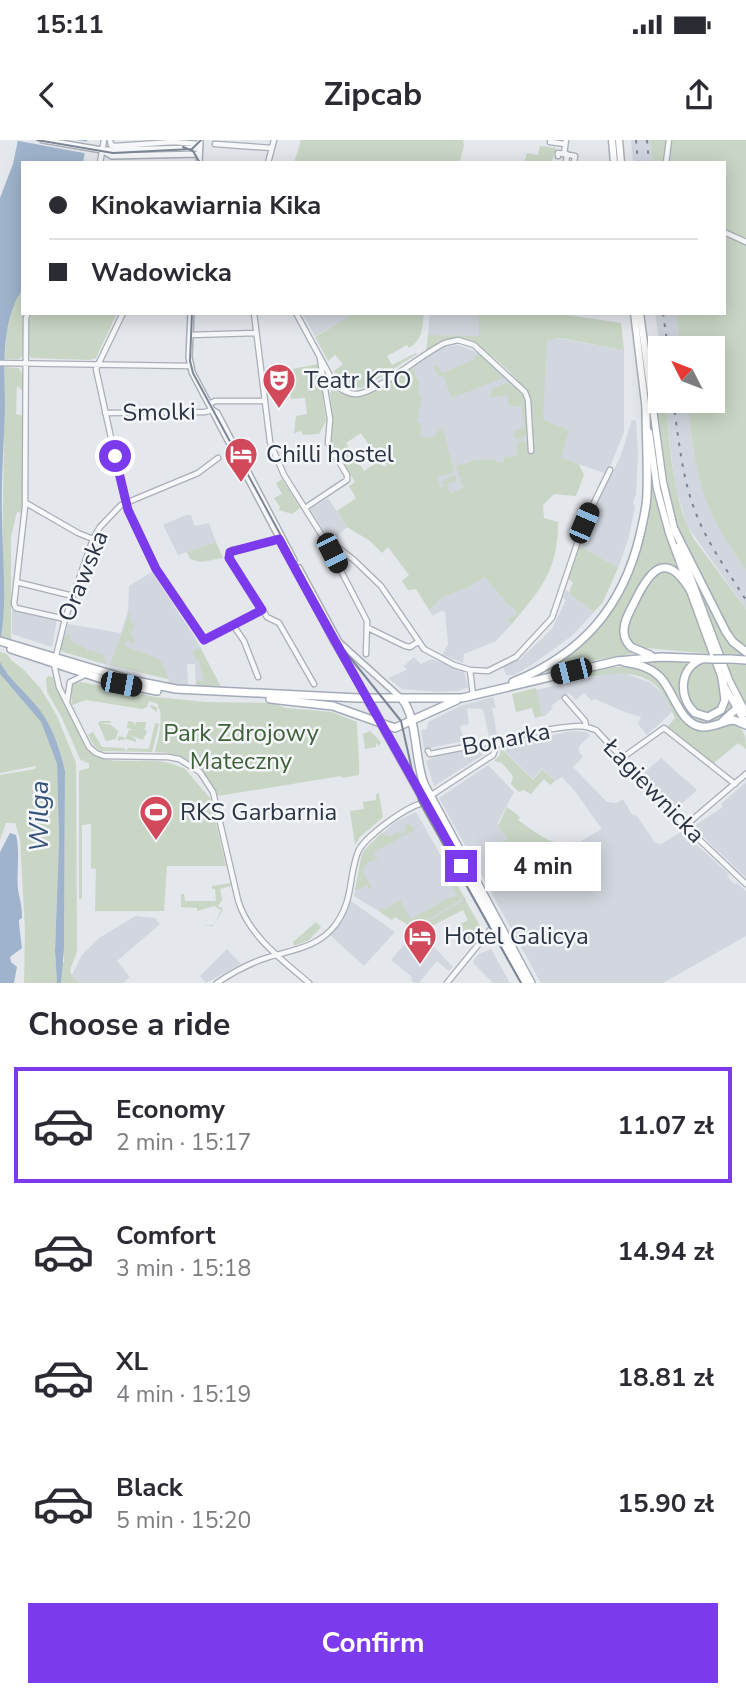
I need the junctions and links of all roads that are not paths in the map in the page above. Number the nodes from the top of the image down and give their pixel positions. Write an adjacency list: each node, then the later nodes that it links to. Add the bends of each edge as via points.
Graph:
1 (43, 140): 13 (street)
2 (104, 140): 13 (street)
3 (274, 140): 12 (street)
4 (612, 140): 22 (main road)
5 (619, 140): 23 (main road)
6 (669, 140): 24 (street)
7 (110, 141): 11 (street, via 115,146 173,142)
8 (550, 142): 9 (street)
9 (566, 142): 14 (street)
10 (215, 144): 12 (street)
11 (200, 146): 13 (street); 15 (street)
12 (272, 148): 19 (street)
13 (99, 150): 15 (street, via 112,156); 17 (street)
14 (566, 154): 16 (street); 20 (street); 21 (street, via 575,156)
15 (159, 155): 18 (street)
16 (558, 156)
17 (100, 161)
18 (159, 161)
19 (269, 161)
20 (566, 161)
21 (574, 161)
22 (614, 161)
23 (621, 161)
24 (666, 161)
25 (726, 233): 26 (street)
26 (746, 242)
27 (27, 315): 38 (street)
28 (122, 315): 39 (street)
29 (191, 315): 35 (street)
30 (254, 315): 34 (street)
31 (297, 315): 36 (street)
32 (634, 315): 45 (main road)
33 (640, 315): 53 (main road, via 663,482)
34 (256, 333): 35 (street); 43 (street)
35 (190, 335): 40 (street)
36 (320, 356): 41 (street); 42 (street)
37 (0, 363): 38 (street)
38 (26, 363): 39 (street); 50 (street)
39 (97, 364): 40 (street); 46 (street)
40 (190, 366): 44 (street)
41 (335, 385): 42 (street); 47 (street, via 345,392 363,394 438,346 463,341 474,345 525,393)
42 (326, 391): 52 (street, via 328,443 347,480)
43 (265, 401): 44 (street, Smolki, via 215,401); 52 (street, via 274,454)
44 (210, 407): 46 (street, Smolki, via 205,412); 54 (street)
45 (646, 407): 58 (main road, via 662,508); 78 (main road, via 648,494 622,588 600,621 575,646 523,678)
46 (105, 413): 51 (street)
47 (531, 451)
48 (218, 458): 51 (street, via 198,473)
49 (610, 470): 73 (street, via 584,523 547,624 508,662 488,671)
50 (25, 502): 55 (street); 57 (street)
51 (125, 502): 55 (street, Orawska); 62 (street, via 156,569 204,640)
52 (305, 508): 56 (street)
53 (674, 529): 66 (main road, via 726,632); 69 (main road)
54 (281, 538): 60 (street, via 230,552 229,558); 81 (street, via 332,640); 85 (street, via 339,642)
55 (93, 539): 59 (street, Orawska)
56 (326, 542): 63 (street); 64 (street, via 381,586)
57 (16, 582): 59 (street); 61 (street, via 16,608)
58 (690, 590): 68 (main road, via 673,570 654,570 626,620 627,643); 69 (main road)
59 (73, 596): 61 (street, Orawska)
60 (262, 610): 62 (street); 77 (street, via 279,623)
61 (65, 619): 71 (street, Orawska)
62 (233, 625): 75 (street)
63 (368, 628): 64 (street, via 405,646); 67 (street)
64 (418, 642): 73 (street, via 441,659)
65 (4, 645): 71 (main road)
66 (746, 652)
67 (366, 654)
68 (661, 657): 69 (main road); 72 (main road)
69 (714, 658): 70 (main road, bridge); 76 (main road); 76 (main road, via 692,664 684,675 686,699 695,713 708,717 721,710 725,700); 80 (main road)
70 (746, 660)
71 (54, 661): 74 (main road); 81 (main road, via 176,689); 86 (street)
72 (617, 661): 78 (main road); 91 (main road, via 658,675 691,723 705,727)
73 (470, 670): 79 (street)
74 (88, 675): 86 (street, via 70,682); 92 (main road, via 191,696 326,704)
75 (258, 677)
76 (722, 678): 87 (main road)
77 (314, 684)
78 (482, 692): 79 (main road)
79 (473, 695): 83 (main road)
80 (737, 697): 87 (main road); 89 (main road)
81 (368, 698): 82 (main road); 88 (main road)
82 (391, 698): 85 (main road); 88 (main road)
83 (462, 698): 85 (main road); 90 (main road)
84 (565, 698): 94 (street, Łagiewnicka)
85 (402, 699): 90 (main road)
86 (67, 703): 104 (street, via 96,753 179,759 200,772 213,792 241,909)
87 (736, 709): 91 (main road); 93 (main road)
88 (377, 713): 92 (main road)
89 (746, 713)
90 (411, 722): 92 (main road, via 395,728); 100 (main road)
91 (722, 722): 93 (main road)
92 (384, 725): 100 (main road)
93 (746, 725)
94 (586, 726): 95 (street, Bonarka, via 509,738); 97 (street, Łagiewnicka, via 596,730)
95 (497, 745): 96 (street, Bonarka); 100 (street, via 493,755)
96 (428, 751)
97 (622, 758): 99 (street, via 664,728); 101 (street, Łagiewnicka)
98 (746, 774): 99 (street)
99 (735, 784): 101 (street)
100 (428, 799): 103 (main road); 103 (main road); 104 (street, via 389,822 361,847 349,897 330,931 310,945)
101 (685, 826): 102 (street, Łagiewnicka)
102 (746, 884)
103 (496, 924): 107 (street); 108 (main road)
104 (278, 955): 105 (street); 106 (street)
105 (217, 983)
106 (309, 983)
107 (447, 983)
108 (529, 983)

